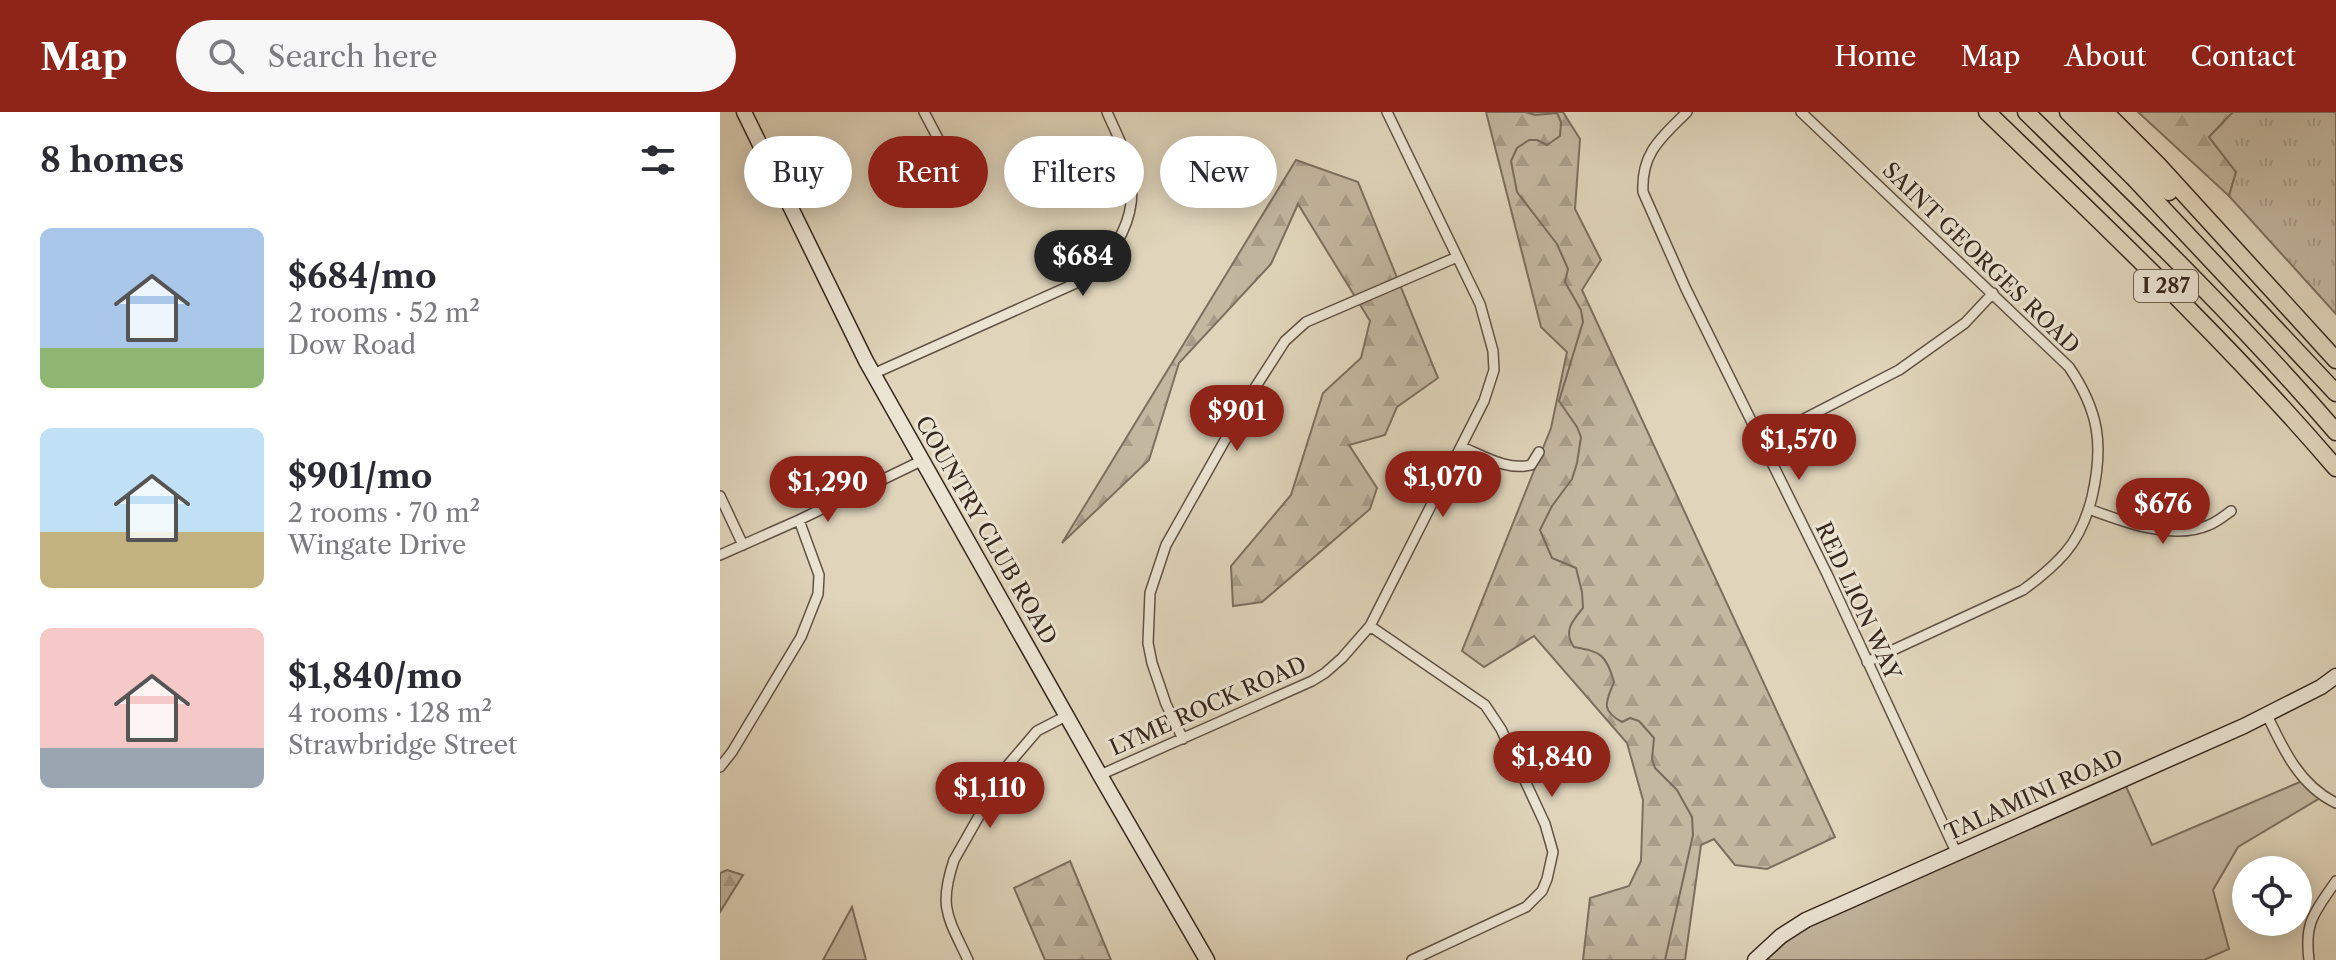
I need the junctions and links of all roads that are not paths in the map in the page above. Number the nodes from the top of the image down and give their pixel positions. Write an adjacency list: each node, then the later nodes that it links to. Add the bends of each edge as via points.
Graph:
1 (744, 112): 17 (street, COUNTRY CLUB ROAD)
2 (924, 112): 12 (street)
3 (1107, 112): 17 (street, via 1129,165 1132,203 1121,238 1093,272)
4 (1387, 112): 14 (street, LYME ROCK ROAD)
5 (1687, 112): 20 (street, RED LION WAY, via 1652,148 1643,192)
6 (1801, 112): 15 (street, SAINT GEORGES ROAD)
7 (1987, 112): 24 (highway, I 287, via 2201,321)
8 (2026, 112): 19 (highway, I 287, via 2181,265)
9 (2068, 112): 18 (highway, I 287)
10 (2086, 112): 13 (highway)
11 (2105, 112): 13 (highway)
12 (937, 136)
13 (2230, 246): 16 (highway)
14 (1457, 257): 21 (street, LYME ROCK ROAD, via 1480,304 1493,351 1491,383); 36 (street, via 1306,322 1285,341 1166,545 1150,593 1148,643 1162,694)
15 (1993, 293): 20 (street, via 1965,323 1899,370); 26 (street, SAINT GEORGES ROAD, via 2069,367 2086,397 2100,452)
16 (2336, 360)
17 (873, 374): 23 (street, COUNTRY CLUB ROAD)
18 (2336, 393)
19 (2336, 432)
20 (1761, 441): 32 (street, RED LION WAY)
21 (1462, 447): 22 (street, via 1519,468 1531,465); 31 (street, LYME ROCK ROAD)
22 (1539, 452)
23 (921, 461): 28 (street); 35 (street, COUNTRY CLUB ROAD)
24 (2336, 468)
25 (720, 496): 29 (street)
26 (2089, 509): 27 (street, via 2136,527 2175,530 2201,528); 32 (street, SAINT GEORGES ROAD, via 2067,551 2023,590)
27 (2231, 511)
28 (799, 520): 29 (street); 37 (street, via 819,575 818,594 801,637)
29 (743, 545): 30 (street)
30 (720, 555)
31 (1370, 626): 36 (street, LYME ROCK ROAD, via 1325,673); 44 (street, via 1485,705 1539,810 1553,852 1542,891 1526,907)
32 (1867, 662): 40 (street, RED LION WAY)
33 (2336, 676): 34 (street, TALAMINI ROAD)
34 (2267, 715): 39 (street, via 2290,762 2321,795); 40 (street, TALAMINI ROAD)
35 (1066, 716): 38 (street, COUNTRY CLUB ROAD); 42 (street, via 1037,731 1008,765 954,860 945,906)
36 (1183, 739): 38 (street, LYME ROCK ROAD)
37 (720, 767)
38 (1100, 775): 43 (street, COUNTRY CLUB ROAD)
39 (2336, 803)
40 (1957, 854): 45 (street, TALAMINI ROAD, via 1806,920)
41 (2336, 881): 46 (street, via 2309,925)
42 (968, 960)
43 (1207, 960)
44 (1412, 960)
45 (1755, 960)
46 (2309, 960)

